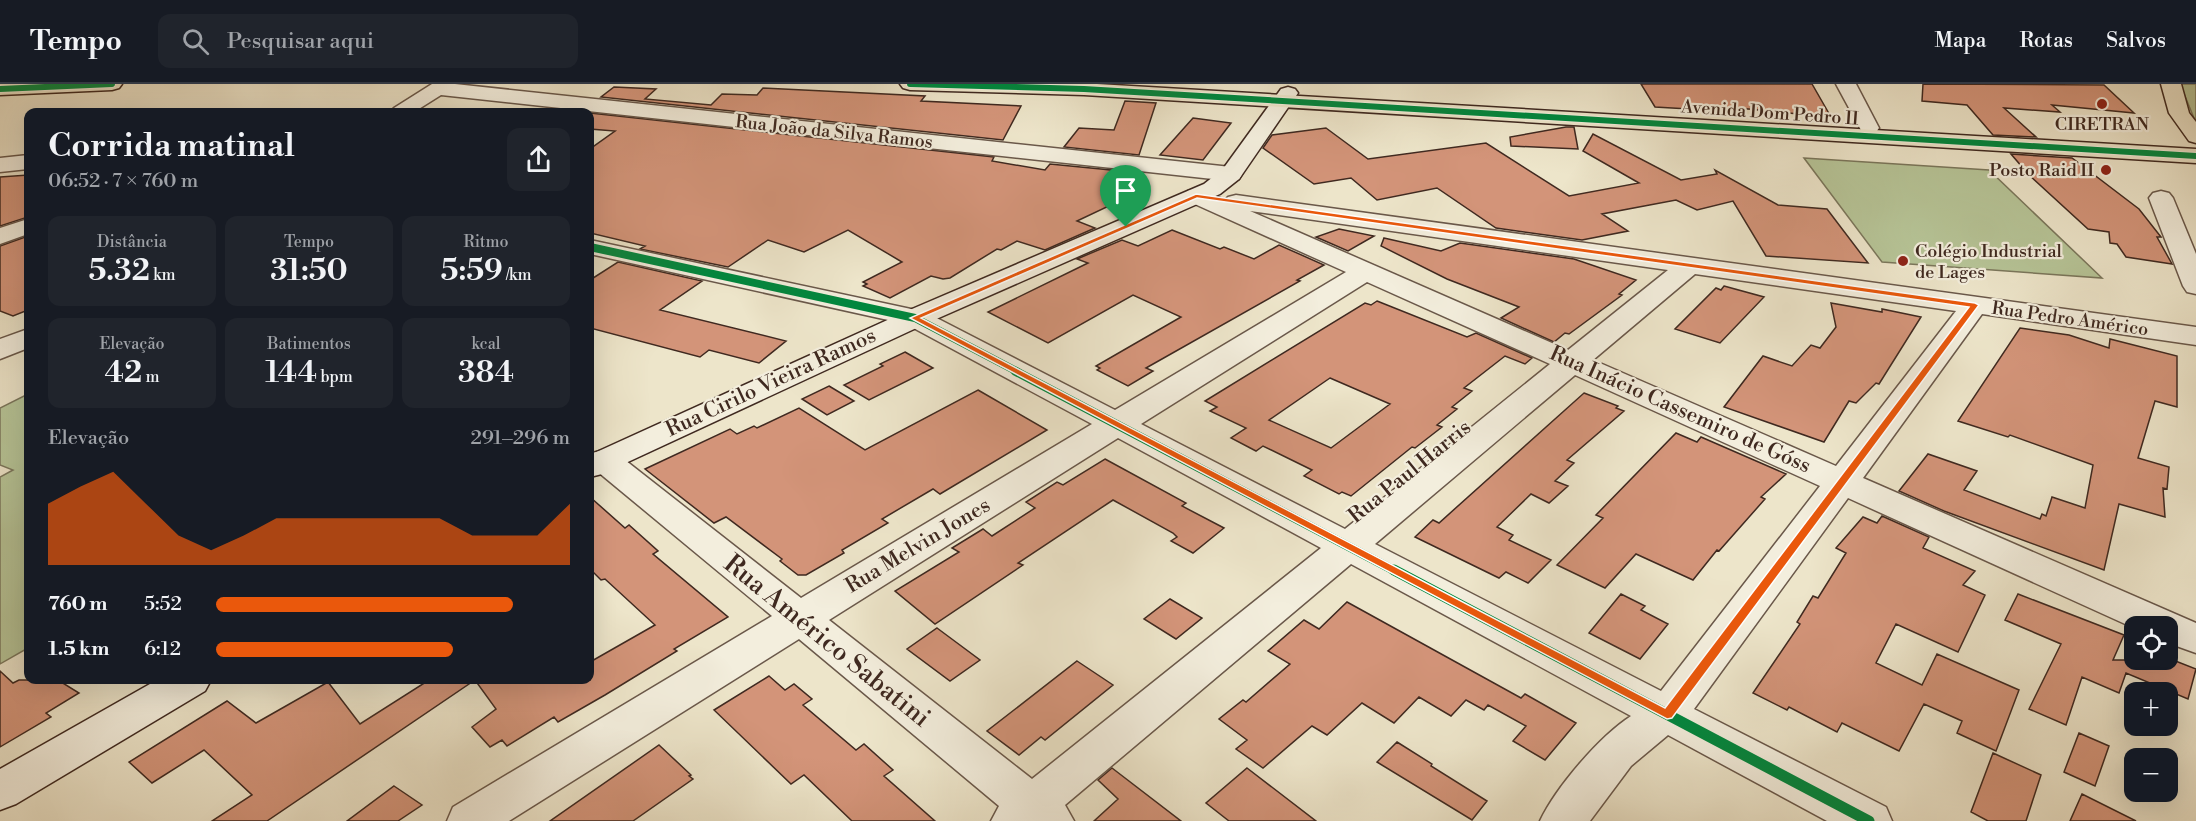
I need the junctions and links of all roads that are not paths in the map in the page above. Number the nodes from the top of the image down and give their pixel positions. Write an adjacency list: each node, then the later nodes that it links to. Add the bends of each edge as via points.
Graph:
1 (112, 84): 7 (main road)
2 (910, 84): 8 (main road, Avenida Dom Pedro II)
3 (1139, 84): 8 (main road, Avenida Dom Pedro II)
4 (1846, 84): 10 (street)
5 (2171, 84): 11 (main road, via 2179,113)
6 (441, 87): 9 (street); 16 (street, Rua João da Silva Ramos)
7 (0, 88)
8 (1288, 92): 10 (main road, Avenida Dom Pedro II); 13 (main road, Avenida Dom Pedro II); 16 (street, Rua Cirilo Vieira Ramos)
9 (407, 108)
10 (1869, 128): 12 (main road, Avenida Dom Pedro II)
11 (2196, 137)
12 (2196, 148)
13 (2196, 156)
14 (24, 162): 15 (street)
15 (0, 165)
16 (1231, 174): 17 (street, Rua Cirilo Vieira Ramos)
17 (1196, 196): 22 (street, Rua Pedro Américo); 23 (street, Rua Inácio Cassemiro de Góss); 26 (street, Rua Cirilo Vieira Ramos)
18 (2161, 198): 24 (street)
19 (24, 228): 20 (street)
20 (0, 237)
21 (594, 248): 26 (street)
22 (1690, 265): 25 (street, Rua Pedro Américo); 28 (street, Rua Paul Harris)
23 (1366, 271): 28 (street, Rua Inácio Cassemiro de Góss); 29 (street, Rua Melvin Jones)
24 (2196, 286)
25 (1975, 305): 27 (street, Rua Pedro Américo); 31 (street)
26 (915, 318): 29 (street); 30 (street, Rua Cirilo Vieira Ramos)
27 (2196, 336)
28 (1572, 362): 31 (street, Rua Inácio Cassemiro de Góss); 32 (street, Rua Paul Harris)
29 (1117, 424): 32 (street); 33 (street, Rua Melvin Jones)
30 (597, 463): 33 (street, Rua Américo Sabatini)
31 (1842, 482): 34 (street, Rua Inácio Cassemiro de Góss); 36 (street)
32 (1348, 546): 36 (street); 38 (street, Rua Paul Harris)
33 (800, 618): 38 (street, Rua Américo Sabatini); 39 (street, Rua Melvin Jones)
34 (2196, 639)
35 (183, 684): 37 (street)
36 (1667, 714): 40 (street, via 1615,754); 41 (street)
37 (0, 791)
38 (1032, 816)
39 (470, 821)
40 (1563, 821)
41 (1869, 821)

